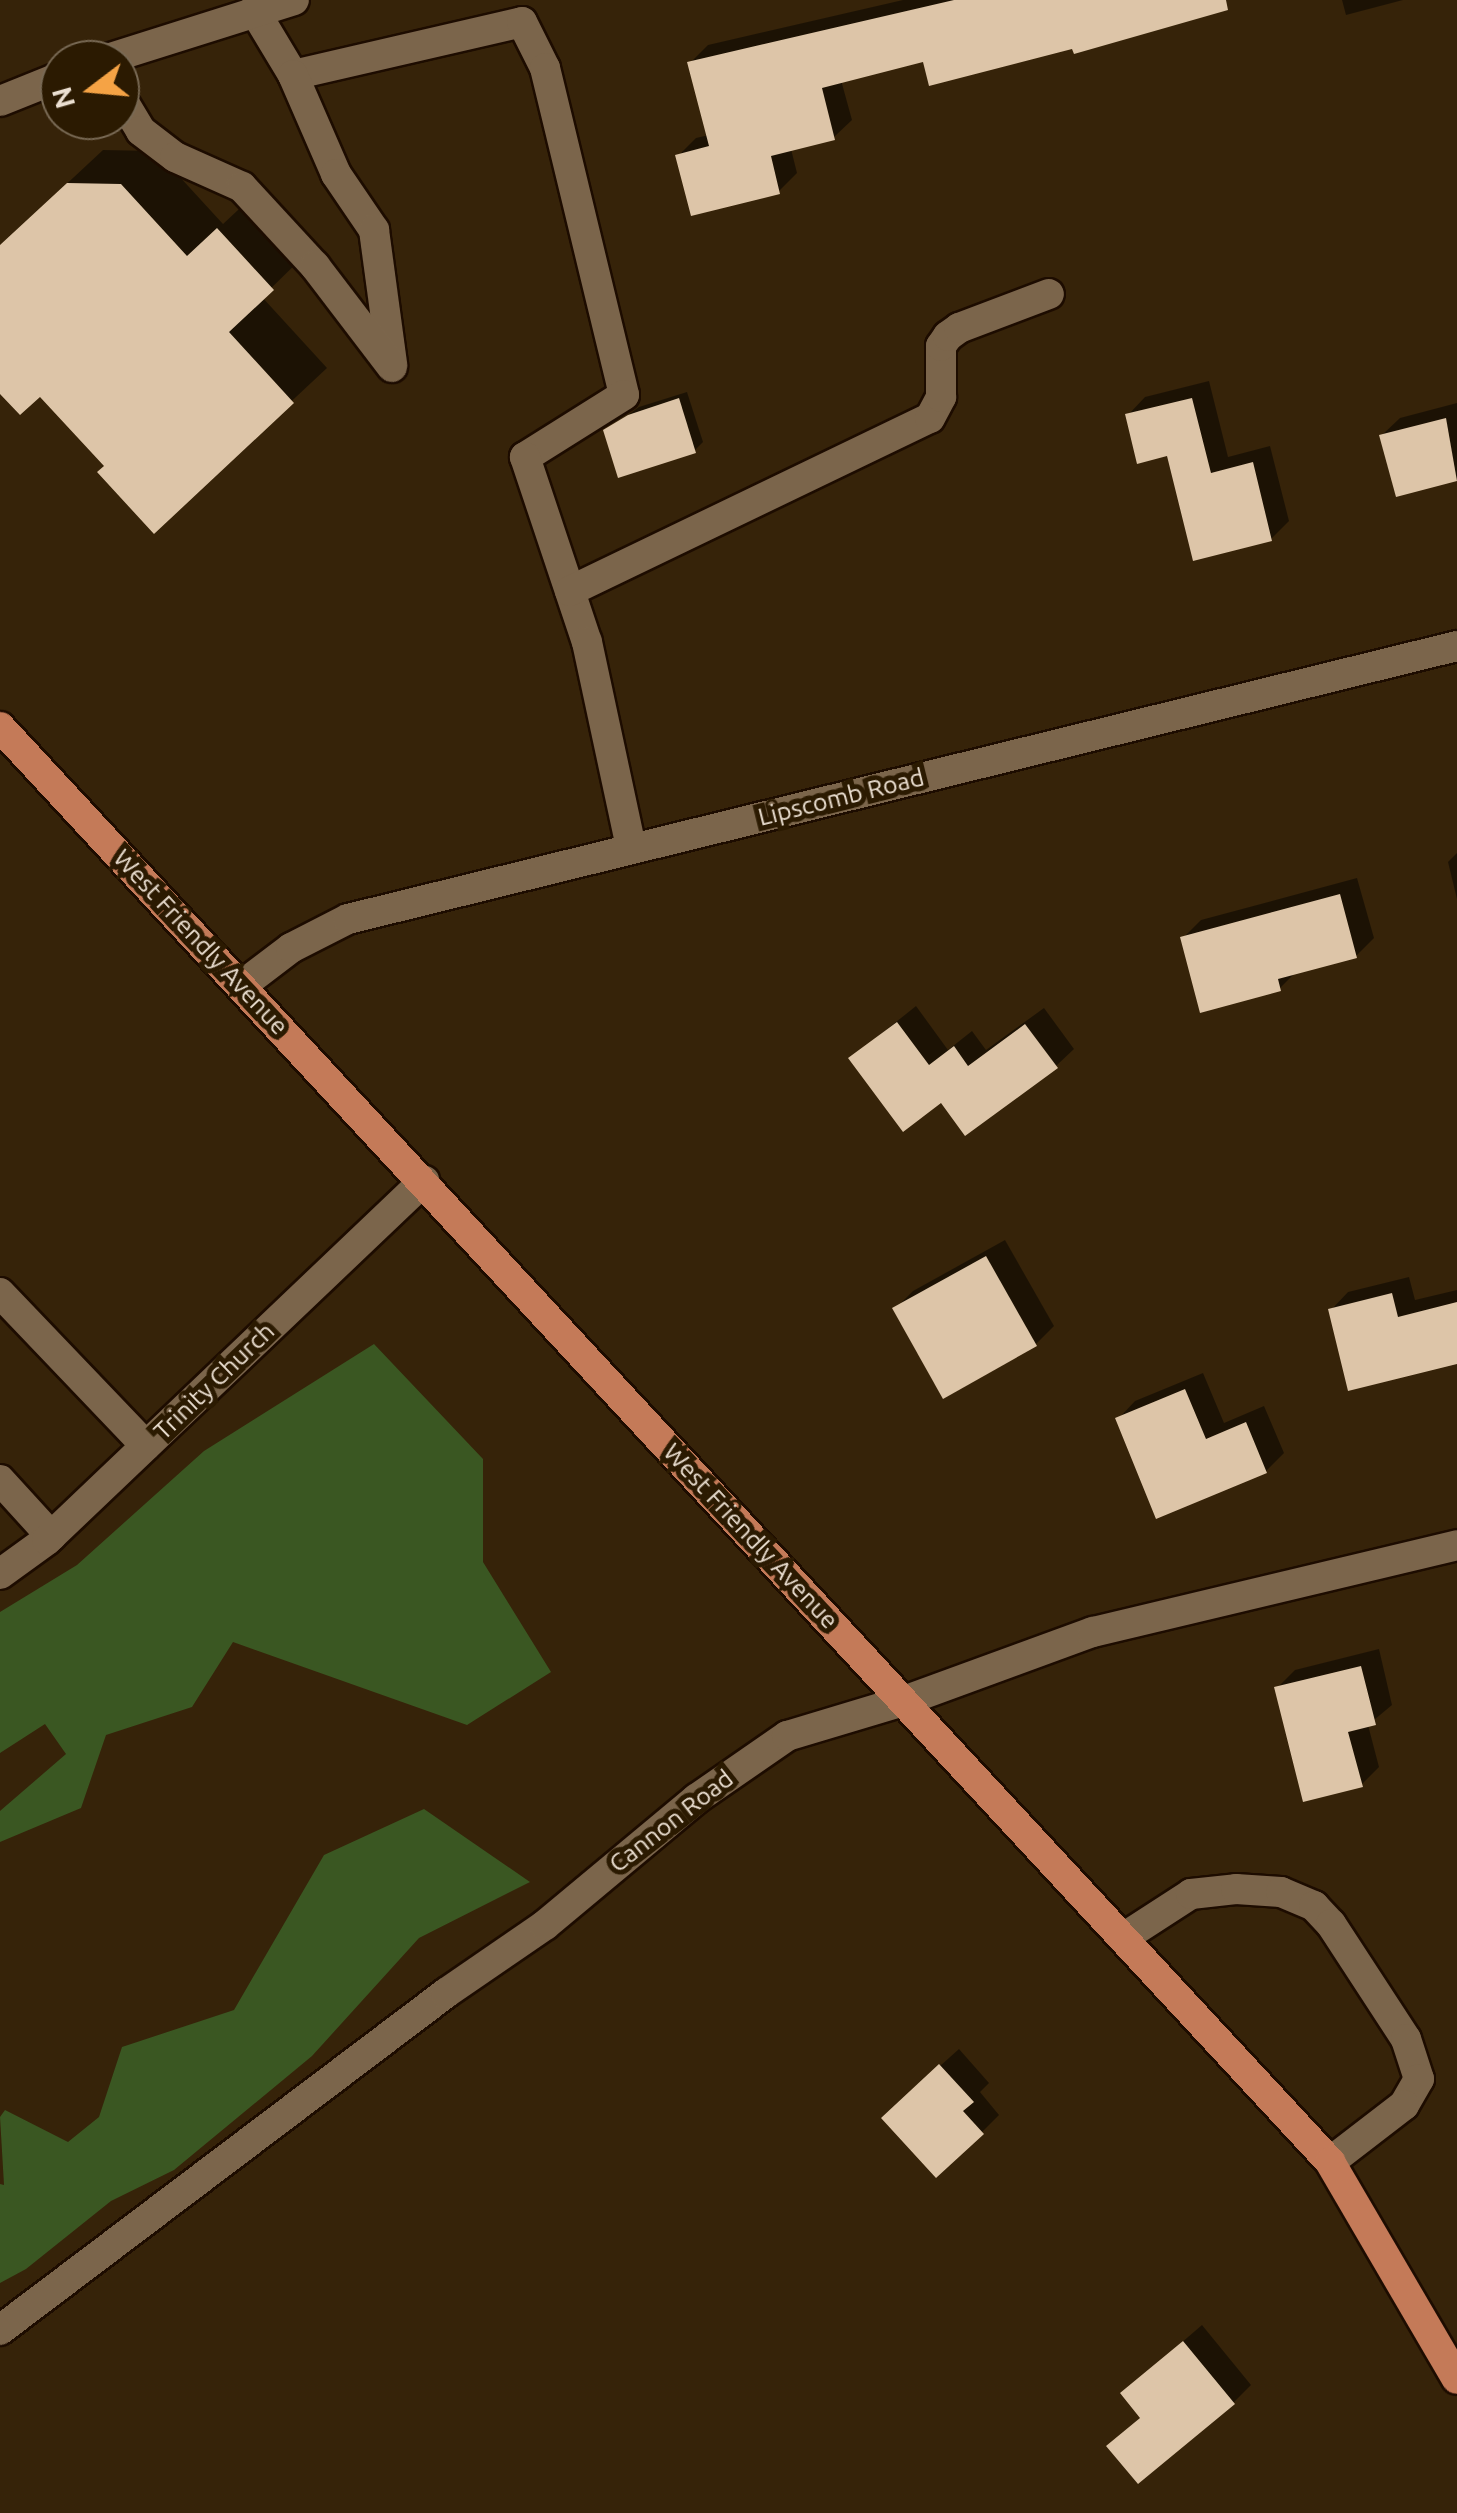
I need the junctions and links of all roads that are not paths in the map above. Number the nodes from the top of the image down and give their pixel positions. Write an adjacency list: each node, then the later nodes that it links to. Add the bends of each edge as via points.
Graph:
1 (294, 0): 2 (street)
2 (254, 10): 3 (street); 4 (street)
3 (140, 48)
4 (292, 75): 7 (street, via 336,174 374,230 392,367 315,266 242,187 174,157); 9 (street, via 522,22 544,68 624,395 526,458)
5 (40, 85): 6 (street)
6 (0, 101)
7 (140, 129)
8 (1049, 294): 9 (street, via 948,336 941,346 942,397 930,418)
9 (570, 591): 12 (street)
10 (1457, 646): 12 (street, Lipscomb Road)
11 (0, 726): 13 (main road, West Friendly Avenue)
12 (632, 848): 13 (street, Lipscomb Road, via 348,919 291,948)
13 (242, 986): 14 (main road, West Friendly Avenue)
14 (424, 1181): 16 (street, Trinity Church); 21 (main road, West Friendly Avenue)
15 (0, 1293): 16 (street)
16 (146, 1446): 18 (street, Trinity Church)
17 (0, 1480): 18 (street)
18 (51, 1536): 20 (street, Trinity Church)
19 (1457, 1545): 21 (street, Cannon Road, via 1093,1632)
20 (0, 1574)
21 (904, 1701): 22 (main road, West Friendly Avenue); 24 (street, Cannon Road, via 787,1736 756,1757 545,1925)
22 (1123, 1938): 23 (main road, West Friendly Avenue); 23 (street, via 1192,1894 1236,1888 1281,1892 1314,1906 1376,1988 1419,2079 1404,2105)
23 (1330, 2162): 25 (main road, West Friendly Avenue)
24 (0, 2330)
25 (1457, 2379)

